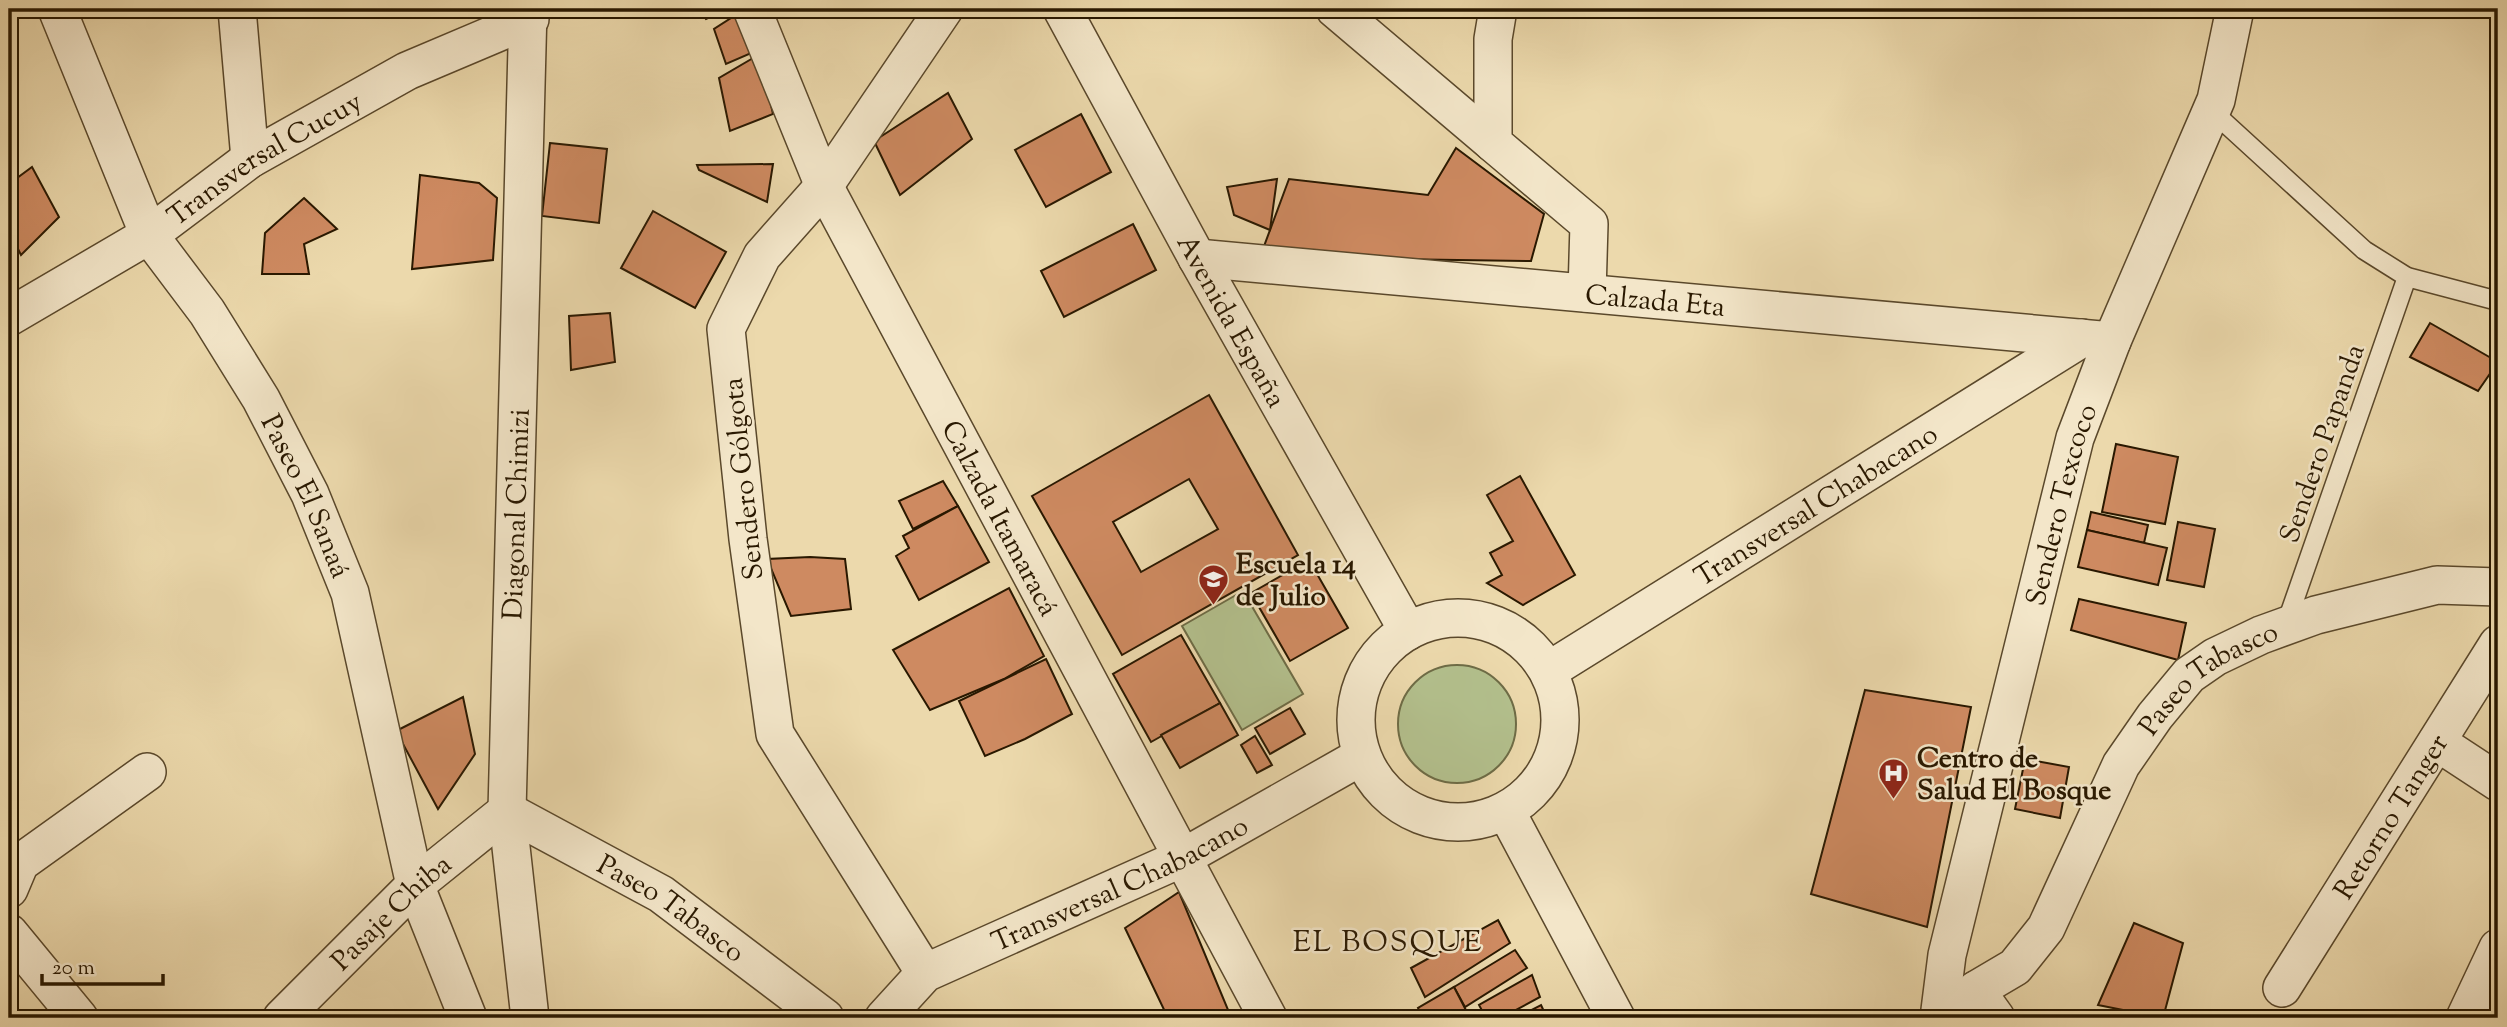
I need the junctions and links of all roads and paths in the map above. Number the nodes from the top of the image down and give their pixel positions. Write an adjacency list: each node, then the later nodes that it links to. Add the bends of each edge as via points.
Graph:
1 (57, 9): 14 (street, Paseo El Sanaá)
2 (237, 9): 12 (street)
3 (751, 9): 13 (street, Calzada Itamaracá)
4 (944, 9): 13 (street, Sendero Gólgota)
5 (1062, 9): 15 (street, Avenida España)
6 (1335, 9): 11 (street)
7 (1498, 9): 11 (street, via 1493,39)
8 (2232, 11): 10 (street, Sendero Texcoco)
9 (529, 14): 12 (street, Transversal Cucuy, via 407,71); 30 (street, Diagonal Chimizi)
10 (2212, 111): 16 (lane, via 2364,250); 20 (street, Sendero Texcoco)
11 (1493, 143): 17 (street, via 1589,225)
12 (250, 159): 14 (street, Transversal Cucuy)
13 (824, 187): 32 (street, Calzada Itamaracá); 37 (street, Sendero Gólgota, via 762,256 726,329 748,539 775,734)
14 (149, 234): 19 (street, Transversal Cucuy); 33 (street, Paseo El Sanaá, via 207,312 261,399 310,494 350,593)
15 (1197, 258): 17 (street, Calzada Eta); 23 (street, Avenida España)
16 (2407, 277): 18 (lane); 22 (lane, Sendero Papanda)
17 (1587, 293): 20 (street, Calzada Eta)
18 (2498, 301)
19 (9, 317)
20 (2097, 339): 25 (street, Transversal Chabacano); 48 (street, Sendero Texcoco, via 2087,403 2065,475 1947,955)
21 (2498, 587): 22 (street, Paseo Tabasco, via 2437,585 2316,615)
22 (2286, 627): 39 (street, Paseo Tabasco, via 2215,657 2189,675 2155,716 2121,765 2046,928)
23 (1408, 631): 25 (street, via 1438,620 1471,618 1502,627 1528,645); 27 (street, via 1385,649 1368,672 1358,699 1356,728)
24 (2498, 644): 26 (street, Retorno Tanger)
25 (1548, 671): 31 (street, via 1559,702 1560,734 1550,765 1532,792)
26 (2437, 742): 29 (street); 38 (street, Retorno Tanger)
27 (1362, 756): 31 (street, via 1390,797 1433,820 1458,823); 32 (street, Transversal Chabacano)
28 (147, 772): 34 (street, via 20,863)
29 (2498, 782)
30 (507, 811): 33 (street, Pasaje Chiba); 43 (street, Diagonal Chimizi); 44 (street, Paseo Tabasco, via 660,894)
31 (1506, 811): 47 (street)
32 (1182, 858): 37 (street, Transversal Chabacano); 46 (street, Calzada Itamaracá)
33 (415, 885): 41 (street, Pasaje Chiba); 42 (street, Paseo El Sanaá)
34 (9, 889)
35 (9, 933): 40 (street)
36 (2498, 948): 50 (street)
37 (925, 974): 45 (street, Transversal Chabacano)
38 (2282, 988)
39 (1986, 1004): 49 (street, Paseo Tabasco)
40 (79, 1018)
41 (282, 1018)
42 (468, 1018)
43 (530, 1018)
44 (825, 1018)
45 (884, 1018)
46 (1268, 1018)
47 (1616, 1018)
48 (1939, 1018)
49 (1950, 1018)
50 (2465, 1018)

